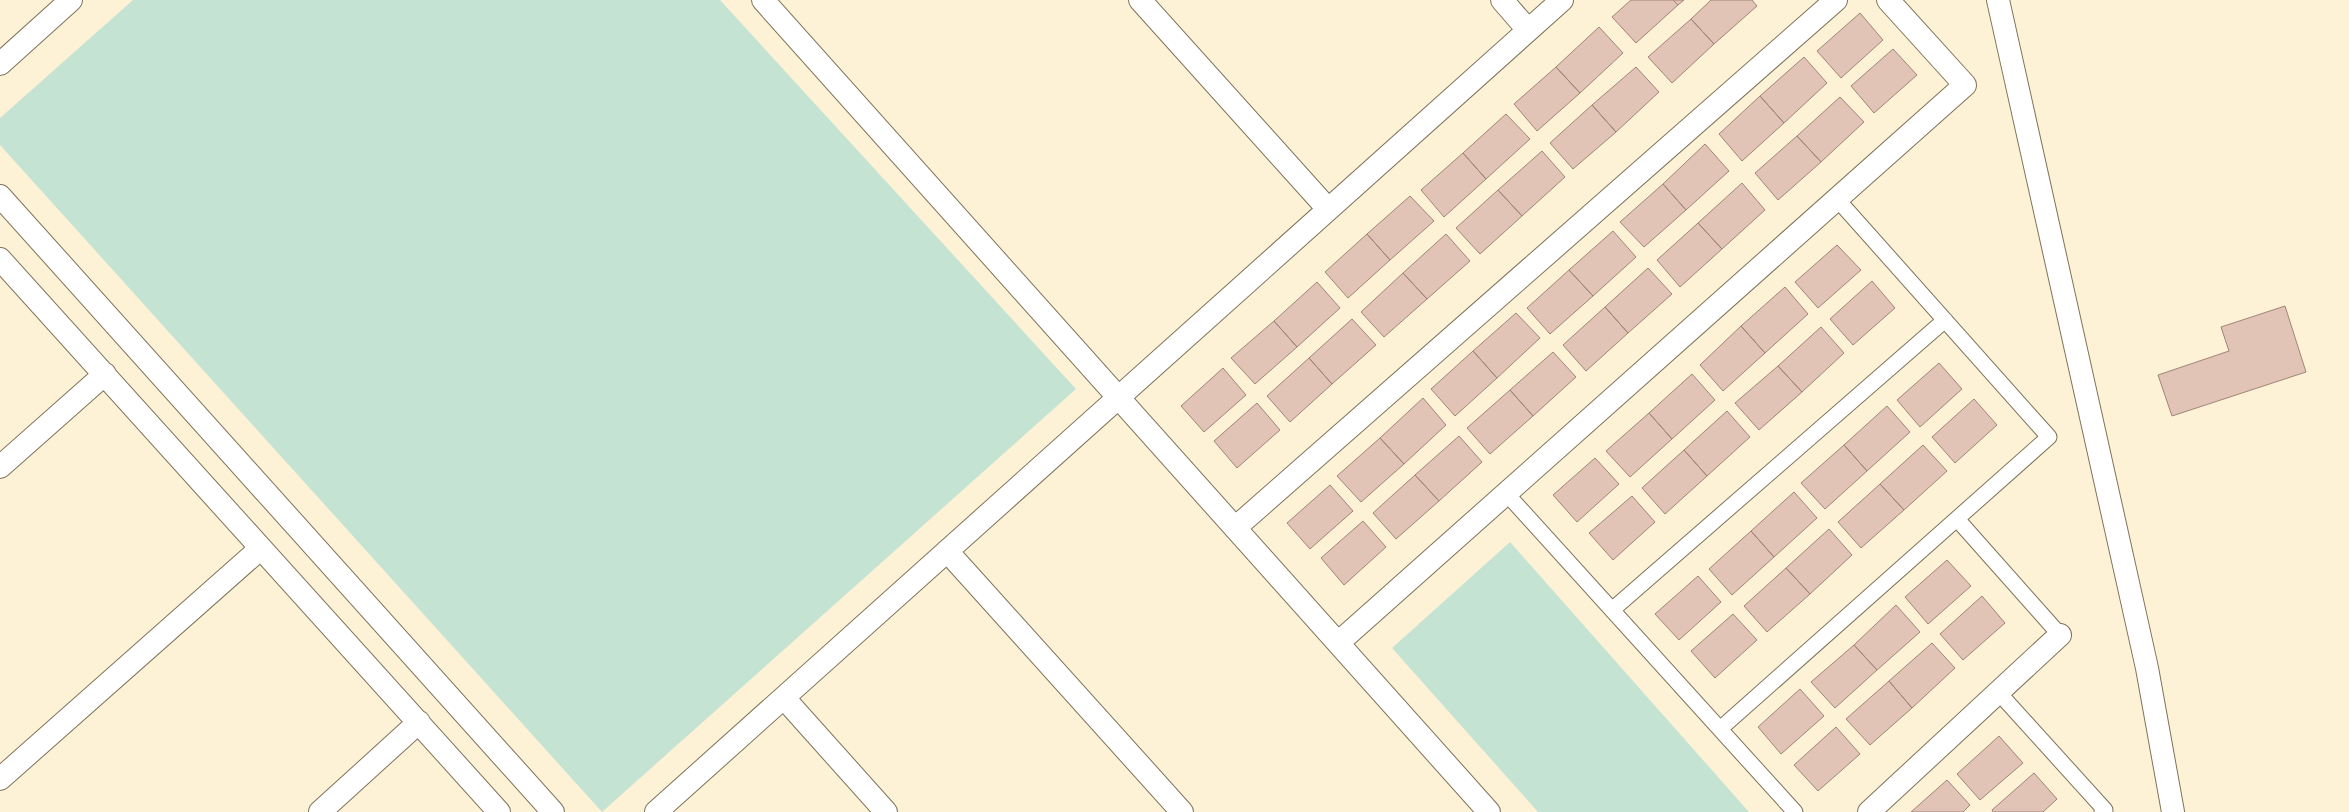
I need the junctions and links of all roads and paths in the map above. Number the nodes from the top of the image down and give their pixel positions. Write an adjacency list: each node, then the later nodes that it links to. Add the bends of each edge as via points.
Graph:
1 (72, 0): 10 (street)
2 (763, 0): 17 (street)
3 (1140, 0): 13 (street)
4 (1502, 0): 9 (street)
5 (1562, 0): 9 (street)
6 (1836, 0): 21 (street)
7 (1888, 0): 12 (street, via 1964,85)
8 (1998, 0): 42 (street, via 2147,668)
9 (1528, 30): 13 (street)
10 (0, 64)
11 (0, 196): 34 (street)
12 (1838, 199): 15 (lane); 19 (street)
13 (1328, 209): 17 (street)
14 (0, 259): 16 (street)
15 (1945, 320): 20 (lane, via 2049,437); 24 (lane)
16 (105, 374): 18 (street); 22 (street)
17 (1118, 398): 21 (street); 23 (street)
18 (0, 467)
19 (1506, 493): 24 (lane); 26 (street)
20 (1957, 518): 25 (lane); 30 (lane)
21 (1235, 528): 26 (street)
22 (261, 548): 29 (street); 31 (street)
23 (947, 551): 28 (street); 37 (street)
24 (1612, 610): 30 (lane)
25 (2060, 636): 27 (street)
26 (1338, 643): 38 (street)
27 (1999, 693): 40 (street); 41 (lane, via 2105,810)
28 (784, 698): 35 (street); 36 (street)
29 (419, 722): 32 (street); 33 (street)
30 (1720, 729): 39 (lane)
31 (0, 779)
32 (320, 812)
33 (499, 812)
34 (553, 812)
35 (656, 812)
36 (886, 812)
37 (1182, 812)
38 (1489, 812)
39 (1795, 812)
40 (1870, 812)
41 (2102, 812)
42 (2173, 812)

